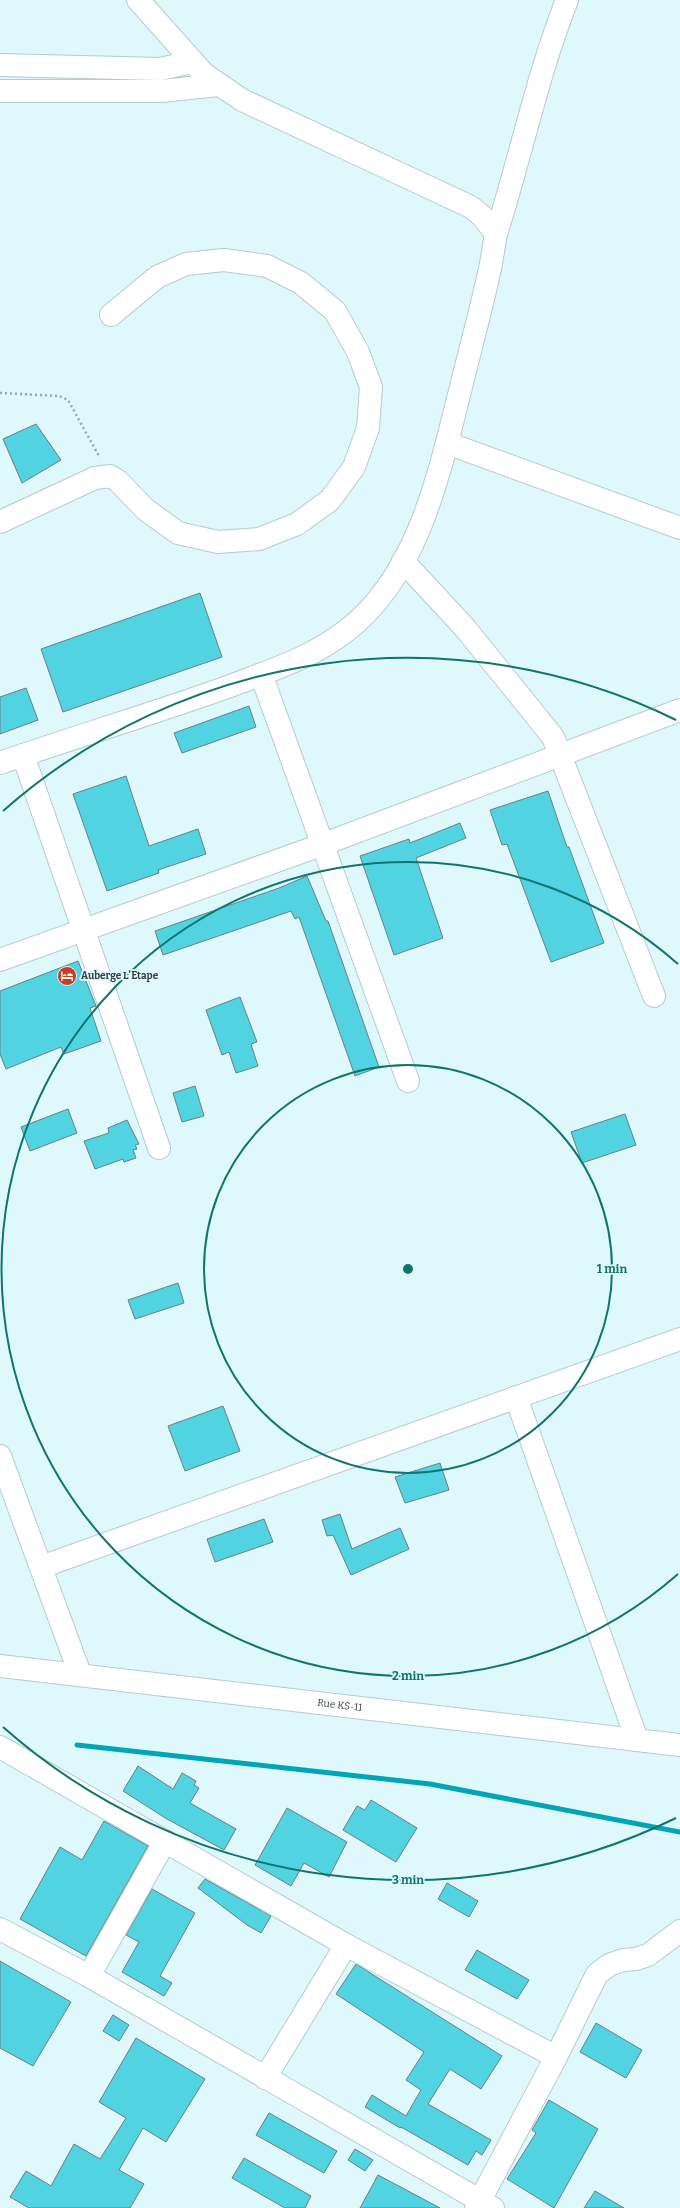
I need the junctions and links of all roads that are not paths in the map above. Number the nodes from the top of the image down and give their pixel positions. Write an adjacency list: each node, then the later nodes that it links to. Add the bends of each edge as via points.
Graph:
1 (138, 0): 3 (street)
2 (567, 0): 7 (street, via 533,97 510,190)
3 (192, 62): 4 (street, via 160,69); 5 (street)
4 (0, 65)
5 (218, 85): 6 (street, via 162,91); 7 (street, via 242,100 459,200 482,216)
6 (0, 91)
7 (496, 234): 9 (street, via 489,275)
8 (111, 315): 10 (street, via 157,277 186,264 224,260 267,266 301,283 335,311 358,352 371,387 368,428 354,467 330,500 297,524 259,539 218,542 178,533 145,509 110,476 95,478)
9 (447, 443): 11 (street); 12 (street, via 417,534)
10 (0, 522)
11 (680, 528)
12 (403, 561): 13 (street, via 370,609 345,632 300,659); 15 (street, via 465,628 543,723)
13 (261, 674): 16 (street, via 199,698); 18 (street)
14 (680, 710): 15 (street)
15 (560, 753): 18 (street); 21 (street)
16 (24, 755): 17 (street); 19 (street)
17 (0, 763)
18 (324, 844): 19 (street); 22 (street)
19 (85, 930): 20 (street); 23 (street)
20 (0, 960)
21 (654, 996)
22 (408, 1081)
23 (159, 1148)
24 (680, 1339): 25 (street)
25 (516, 1397): 27 (street); 30 (street)
26 (0, 1456): 27 (street)
27 (41, 1567): 29 (street)
28 (0, 1666): 29 (street, Rue KS-11)
29 (80, 1674): 30 (street, Rue KS-11)
30 (637, 1740): 31 (street, Rue KS-11)
31 (680, 1746)
32 (0, 1747): 33 (street)
33 (165, 1841): 36 (street); 37 (street)
34 (0, 1929): 37 (street)
35 (680, 1930): 38 (street, via 648,1955 616,1962 597,1974)
36 (346, 1945): 38 (street); 39 (street)
37 (89, 1976): 39 (street)
38 (556, 2057): 40 (street)
39 (265, 2078): 40 (street)
40 (483, 2206)

